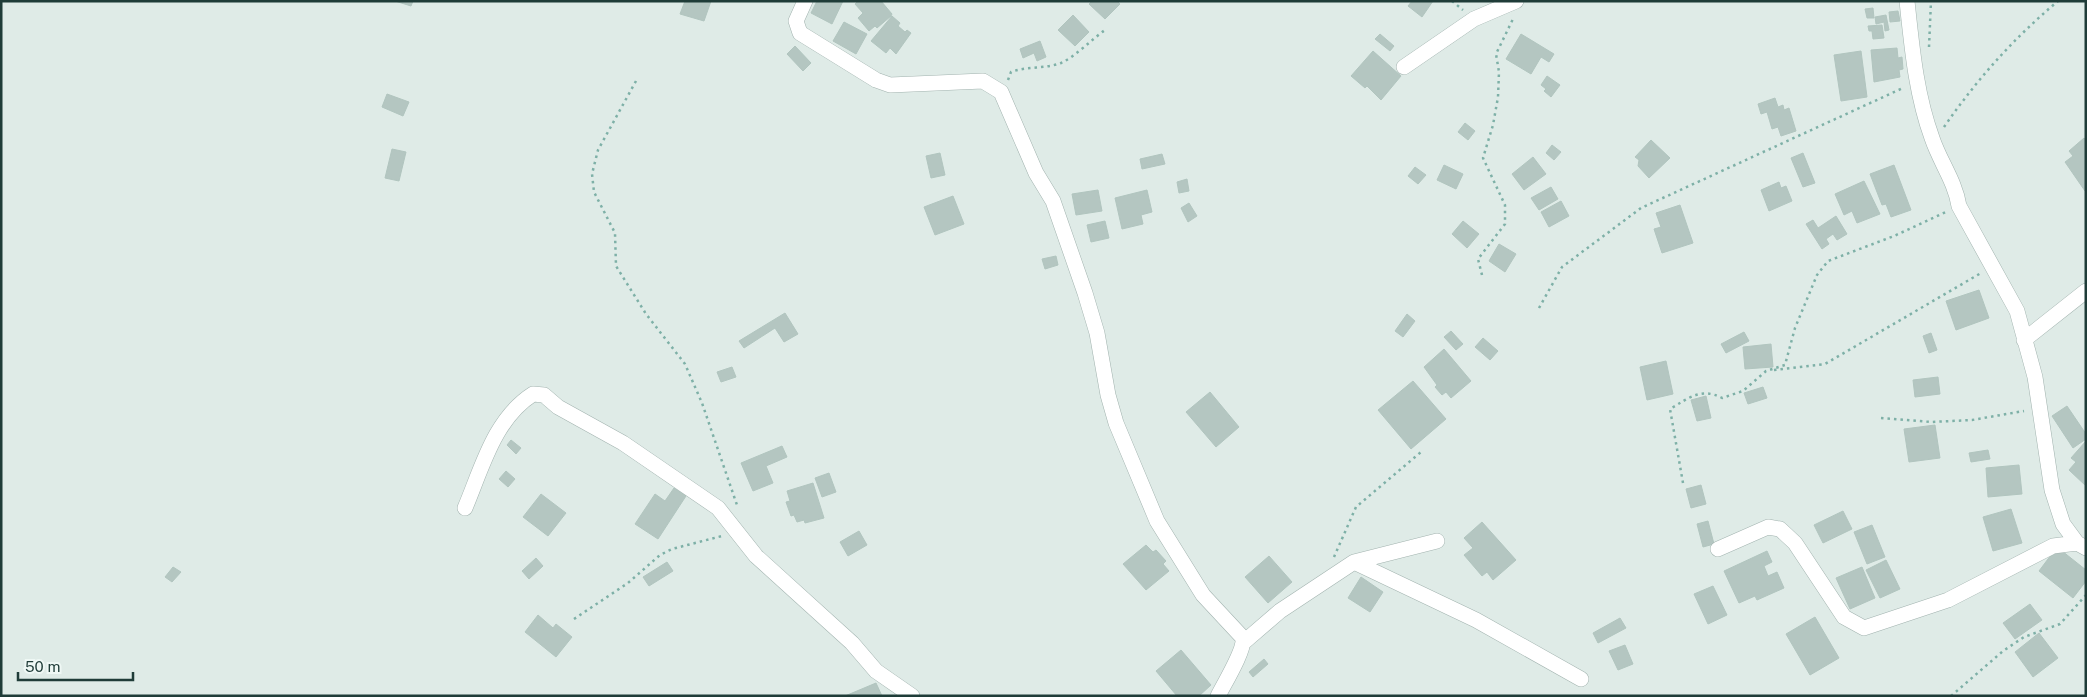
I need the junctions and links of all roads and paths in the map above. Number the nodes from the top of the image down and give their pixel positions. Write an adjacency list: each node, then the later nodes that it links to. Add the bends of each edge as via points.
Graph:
1 (805, 1): 12 (street, via 796,21 800,33 876,80 890,85 983,81)
2 (1516, 1): 9 (street, via 1474,19)
3 (1907, 1): 11 (street)
4 (1931, 1): 8 (path)
5 (2058, 1): 14 (path, via 2003,51)
6 (1514, 17): 18 (path, via 1496,54 1498,97 1482,158 1505,205 1505,224 1478,259)
7 (1105, 30): 12 (path, via 1062,62 1011,72)
8 (1928, 50)
9 (1404, 67)
10 (636, 81): 28 (path, via 598,150 592,174 594,192 615,233 616,266 646,314 685,364)
11 (1916, 82): 16 (street, via 1932,139 1956,190); 20 (path, via 1641,208 1562,267)
12 (1002, 92): 37 (street, via 1061,224 1096,332 1116,423 1157,521 1203,594 1240,633)
13 (1941, 118): 14 (path)
14 (1943, 128): 15 (path)
15 (1946, 134)
16 (1959, 206): 17 (street); 22 (path, via 1828,261 1817,275 1795,328 1785,365)
17 (1993, 266): 21 (street, via 2017,311); 22 (path, via 1824,364)
18 (1482, 275)
19 (2086, 291): 21 (street)
20 (1539, 308)
21 (2024, 340): 23 (street, via 2035,377)
22 (1766, 371): 26 (path, via 1743,391 1722,398 1711,392 1699,394 1670,409)
23 (2038, 409): 24 (path, via 1972,420 1931,422); 31 (street, via 2052,490 2063,524)
24 (1881, 418)
25 (1421, 452): 34 (path, via 1356,507)
26 (1683, 483)
27 (465, 508): 29 (street, via 499,427 519,403 533,394 544,395 718,508)
28 (741, 515)
29 (738, 533): 36 (path, via 672,549 660,555 628,583); 39 (street, via 756,556 852,643 876,671)
30 (1438, 541): 33 (street)
31 (2081, 546): 32 (street, via 2053,546 1948,600 1864,628 1844,617 1795,543 1780,529 1768,527)
32 (1718, 549)
33 (1354, 562): 37 (street, via 1280,611); 38 (street, via 1476,620)
34 (1330, 564)
35 (2086, 595): 41 (path, via 2060,624 2017,642)
36 (574, 619)
37 (1244, 642): 40 (street)
38 (1581, 679)
39 (912, 696)
40 (1218, 696)
41 (1951, 696)

